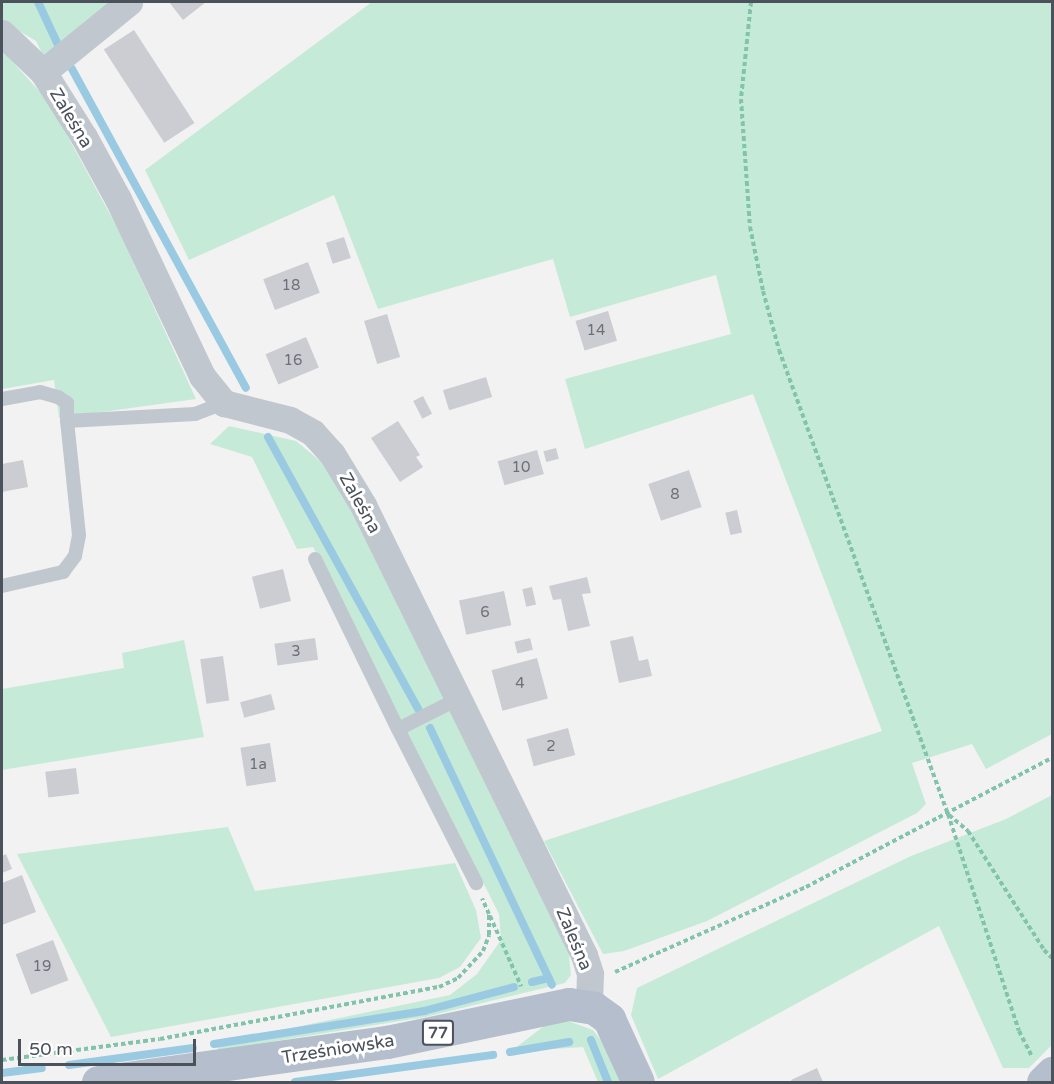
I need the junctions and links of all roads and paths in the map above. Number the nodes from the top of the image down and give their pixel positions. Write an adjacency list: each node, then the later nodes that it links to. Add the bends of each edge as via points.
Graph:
1 (129, 2): 4 (street, Zaleśna)
2 (751, 2): 13 (path, via 741,99 747,206 763,291 779,350)
3 (2, 33): 4 (street, Zaleśna)
4 (43, 72): 6 (street, Zaleśna, via 118,199 202,376)
5 (2, 399): 7 (lane, via 40,392 58,397 67,403)
6 (224, 403): 7 (lane, via 195,414); 10 (street, Zaleśna, via 290,420 313,433 332,454 363,506)
7 (67, 421): 9 (lane, via 79,535 75,556 63,572)
8 (315, 559): 11 (lane)
9 (2, 586)
10 (460, 698): 11 (lane); 17 (street, Zaleśna)
11 (398, 729): 14 (lane)
12 (1053, 758): 13 (path)
13 (948, 814): 16 (path, via 968,831 1044,950); 17 (path, via 807,887 638,964 616,972); 21 (path, via 1024,1044)
14 (476, 883): 15 (path)
15 (489, 914): 19 (path); 20 (path, via 489,935 474,964 439,987 160,1039)
16 (1053, 958)
17 (590, 974): 18 (street, Zaleśna)
18 (589, 1006): 19 (main road, Trześniowska / 77, via 569,1004); 24 (main road, via 613,1024)
19 (530, 1012): 22 (main road, Trześniowska / 77, via 387,1042)
20 (2, 1060)
21 (1042, 1070)
22 (165, 1078): 23 (main road, Trześniowska / 77)
23 (98, 1083)
24 (638, 1083)

